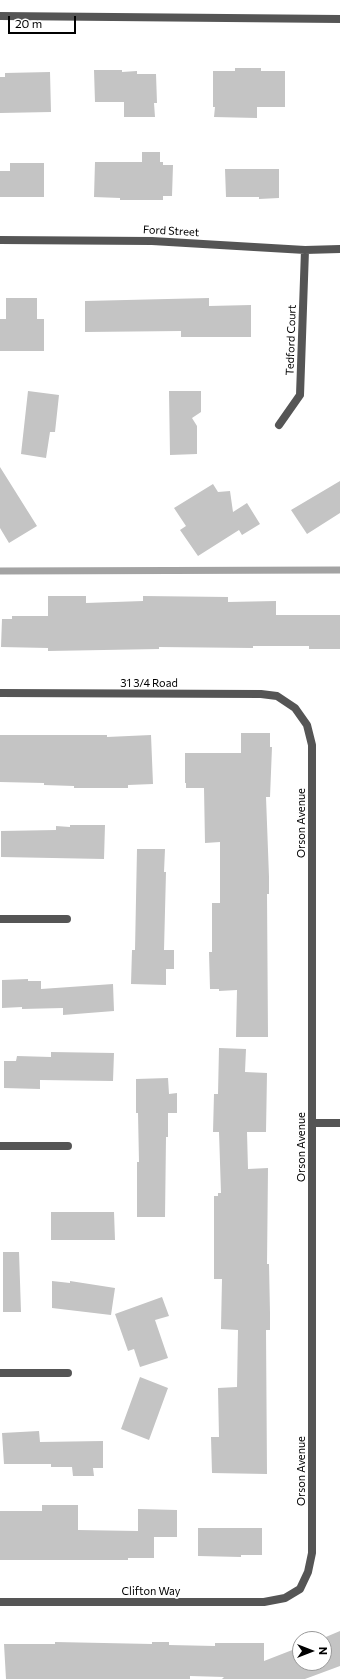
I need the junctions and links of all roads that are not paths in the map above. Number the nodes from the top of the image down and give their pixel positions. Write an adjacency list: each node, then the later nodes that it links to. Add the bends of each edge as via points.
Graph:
1 (0, 16): 2 (street)
2 (340, 19)
3 (0, 240): 5 (street, Ford Street, via 152,241)
4 (340, 249): 5 (street, Ford Street)
5 (305, 250): 6 (street, Tedford Court, via 300,395)
6 (279, 425)
7 (0, 694): 8 (street, 31 3/4 Road, via 261,694 277,696)
8 (295, 708): 11 (street, Orson Avenue, via 307,725 312,745)
9 (0, 919): 10 (street)
10 (67, 919)
11 (312, 1123): 12 (street); 17 (street, Orson Avenue, via 312,1552 308,1572)
12 (340, 1123)
13 (0, 1146): 14 (street)
14 (68, 1146)
15 (0, 1373): 16 (street)
16 (68, 1373)
17 (300, 1589): 18 (street, Clifton Way, via 285,1598 264,1602)
18 (0, 1602)

